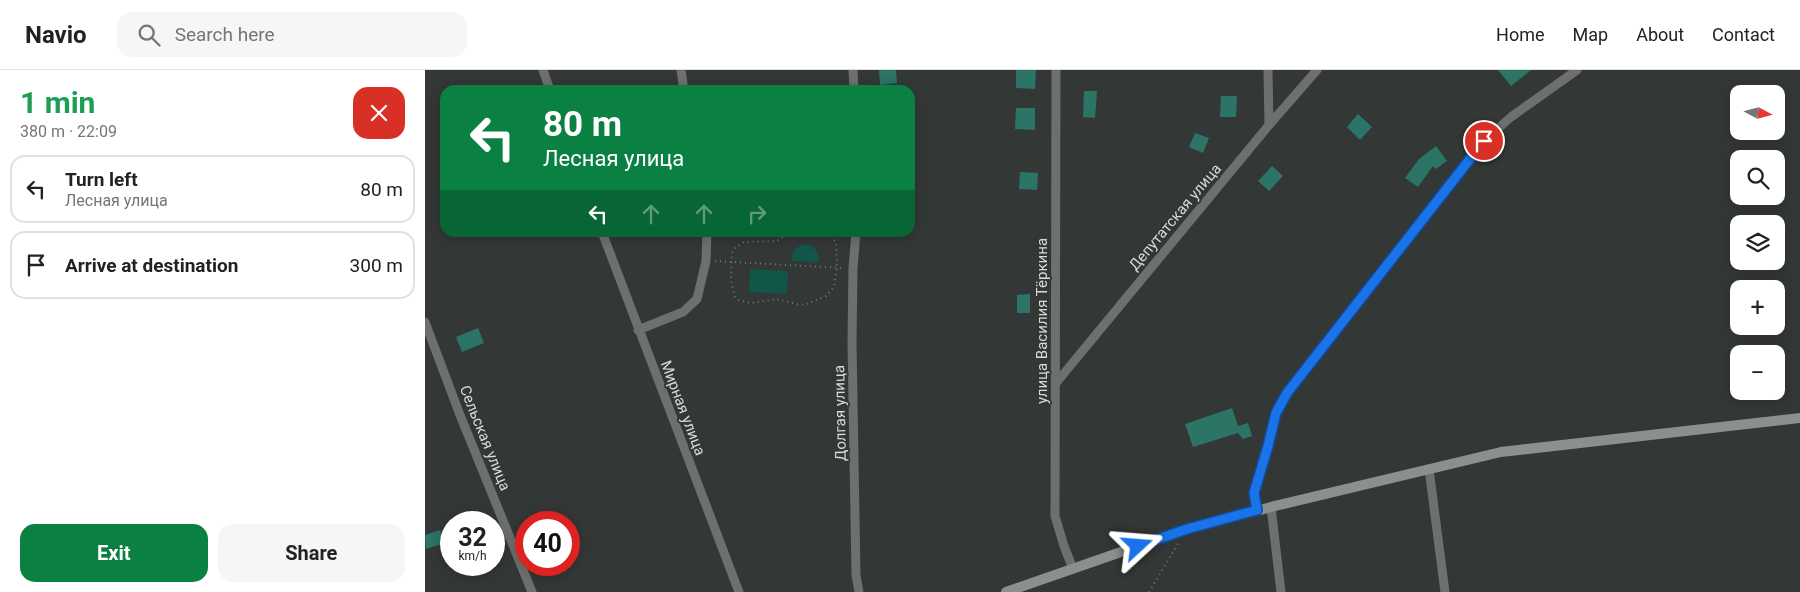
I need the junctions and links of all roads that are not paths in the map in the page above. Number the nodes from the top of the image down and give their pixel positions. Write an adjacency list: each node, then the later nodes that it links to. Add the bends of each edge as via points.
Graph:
1 (543, 70): 8 (street)
2 (681, 70): 9 (street)
3 (853, 70): 10 (street)
4 (1056, 70): 17 (street, улица Василия Тёркина)
5 (1268, 70): 11 (street)
6 (1317, 70): 11 (street, Депутатская улица)
7 (1577, 70): 21 (street, via 1511,117 1484,141 1287,393 1276,413 1254,493)
8 (548, 85)
9 (683, 85)
10 (854, 85)
11 (1269, 125): 17 (street, Депутатская улица)
12 (605, 237): 16 (street, Мирная улица)
13 (707, 237): 16 (street, via 706,261 697,299 683,312)
14 (856, 237): 25 (street, Долгая улица, via 852,342 856,575)
15 (425, 322): 23 (street, Сельская улица)
16 (638, 330): 24 (street, Мирная улица)
17 (1056, 383): 22 (street, улица Василия Тёркина, via 1055,516)
18 (1800, 418): 19 (street, via 1501,452)
19 (1429, 469): 20 (street); 28 (street)
20 (1271, 507): 21 (street); 27 (street)
21 (1257, 510): 22 (street, via 1187,529)
22 (1073, 569): 26 (street)
23 (532, 592)
24 (739, 592)
25 (859, 592)
26 (1006, 592)
27 (1281, 592)
28 (1445, 592)

